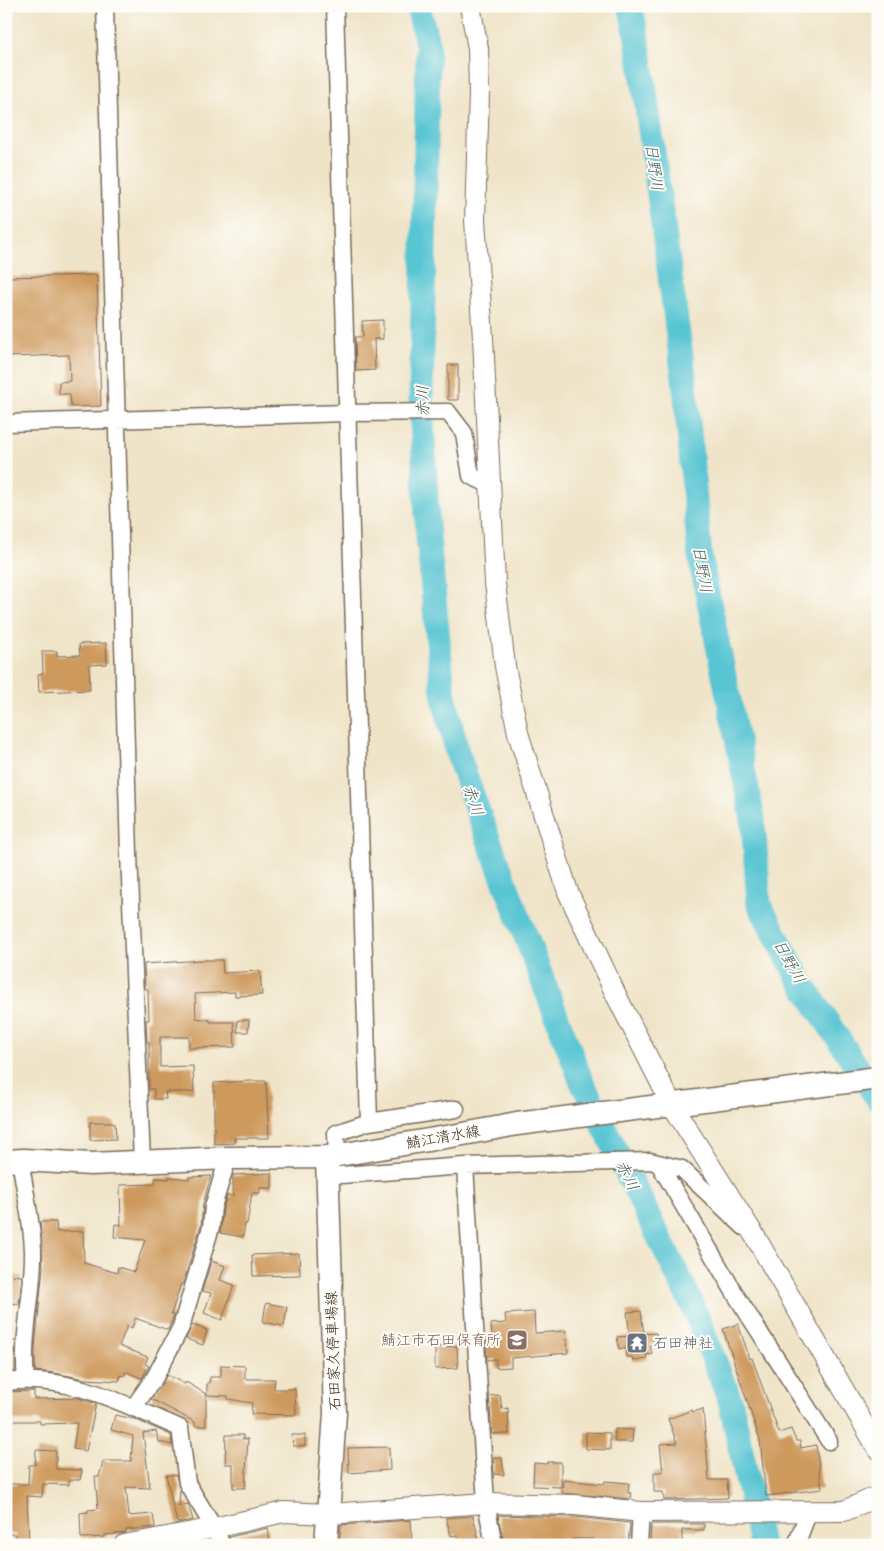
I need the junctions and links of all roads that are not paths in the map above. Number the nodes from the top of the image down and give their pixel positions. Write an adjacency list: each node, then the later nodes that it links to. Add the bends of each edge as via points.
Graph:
1 (105, 6): 5 (street)
2 (335, 6): 4 (street)
3 (470, 6): 7 (street, via 478,48 475,220)
4 (346, 413): 5 (street); 7 (street, via 448,412 464,433 471,476); 11 (street)
5 (117, 420): 6 (street); 14 (street, via 128,854)
6 (6, 423)
7 (490, 485): 9 (street, via 505,666 518,733 568,892)
8 (878, 1078): 9 (main road, 鯖江清水線)
9 (672, 1105): 15 (main road, 鯖江清水線, via 517,1124); 18 (street)
10 (456, 1109): 11 (street)
11 (369, 1122): 15 (street, via 336,1133)
12 (228, 1158): 14 (main road, 鯖江清水線); 15 (main road, 鯖江清水線); 21 (street, via 181,1327 155,1377)
13 (15, 1160): 14 (main road, 鯖江清水線, via 91,1164); 19 (street, via 22,1171 33,1250 24,1358)
14 (142, 1162)
15 (330, 1163): 17 (street); 28 (main road, 石田家久停車場線, via 335,1413)
16 (659, 1164): 17 (street, via 650,1161); 18 (street, via 682,1169); 22 (street, via 737,1297)
17 (465, 1166): 25 (street)
18 (756, 1238): 23 (street)
19 (26, 1380): 20 (street); 21 (street, via 71,1384)
20 (6, 1382)
21 (133, 1408): 29 (street, via 180,1428 187,1483)
22 (829, 1442)
23 (878, 1449)
24 (878, 1496): 27 (street, via 844,1511)
25 (486, 1503): 26 (street, via 576,1505); 28 (street); 32 (street)
26 (641, 1512): 27 (street); 33 (street)
27 (809, 1512): 34 (street)
28 (329, 1514): 29 (street, via 284,1512); 31 (main road, 石田家久停車場線)
29 (218, 1536): 30 (street)
30 (124, 1545)
31 (326, 1545)
32 (494, 1545)
33 (639, 1545)
34 (796, 1545)

